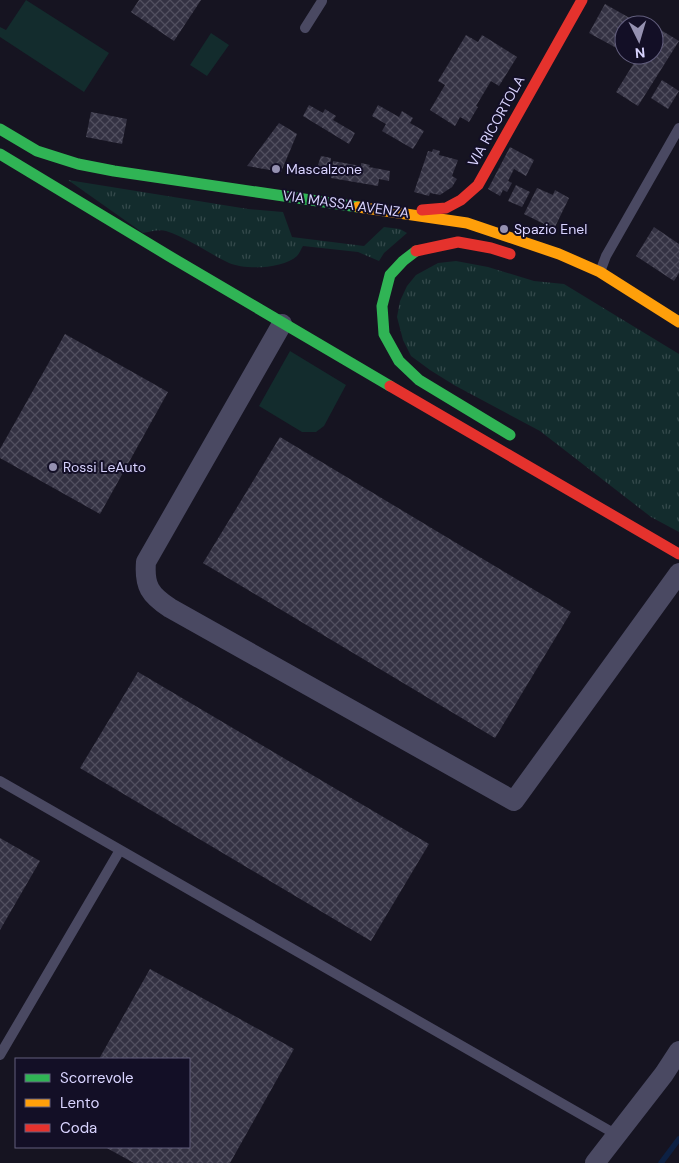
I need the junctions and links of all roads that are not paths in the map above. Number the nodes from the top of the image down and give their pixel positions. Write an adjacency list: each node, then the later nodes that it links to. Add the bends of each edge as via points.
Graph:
1 (582, 0): 7 (main road, VIA RICORTOLA)
2 (322, 1): 3 (lane)
3 (305, 28)
4 (679, 128): 12 (lane)
5 (0, 129): 9 (main road, VIA MASSA AVENZA, via 37,151 78,164)
6 (0, 154): 14 (main road)
7 (478, 185): 8 (main road); 9 (main road, VIA RICORTOLA, via 446,208)
8 (477, 200)
9 (403, 212): 11 (main road, VIA MASSA AVENZA, via 467,223)
10 (489, 217): 11 (main road, via 496,223 530,235)
11 (559, 254): 12 (main road, VIA MASSA AVENZA); 15 (main road, via 526,256 458,242 418,250 390,275 385,290 382,306 384,334 406,368 419,380)
12 (600, 272): 13 (main road, VIA MASSA AVENZA)
13 (679, 322)
14 (282, 324): 17 (main road); 19 (street, via 146,562 149,590 170,608 514,801)
15 (522, 442)
16 (541, 461): 17 (main road)
17 (557, 483): 18 (main road)
18 (679, 554)
19 (679, 573)
20 (0, 781): 21 (lane)
21 (120, 850): 23 (lane); 25 (lane)
22 (679, 1051): 24 (street)
23 (0, 1055)
24 (672, 1078): 25 (street)
25 (617, 1135): 26 (street)
26 (595, 1163)

